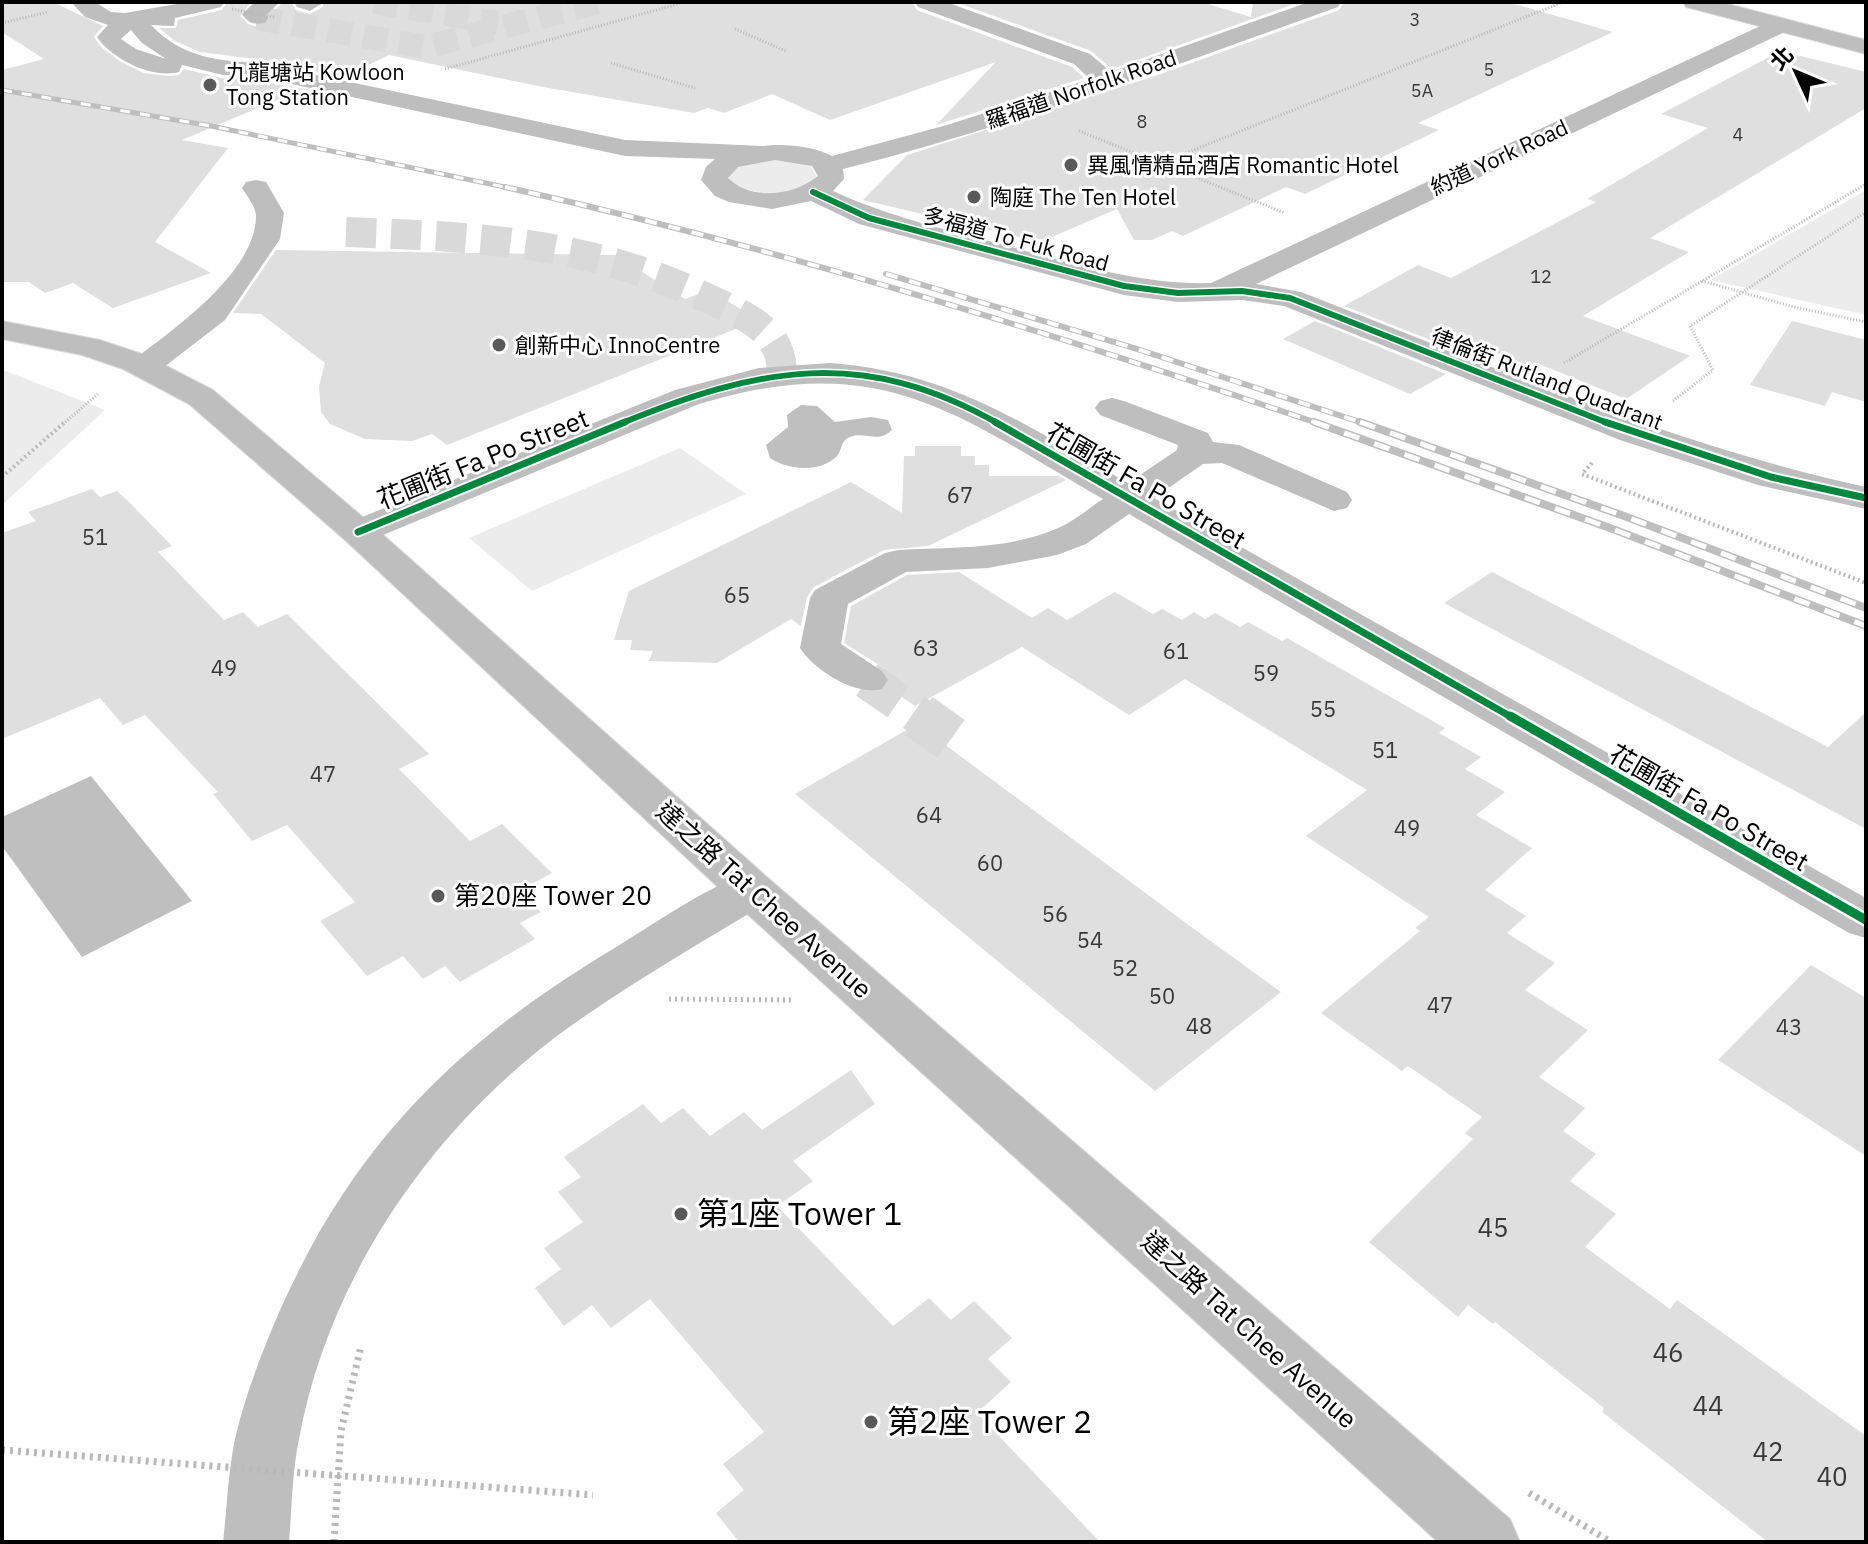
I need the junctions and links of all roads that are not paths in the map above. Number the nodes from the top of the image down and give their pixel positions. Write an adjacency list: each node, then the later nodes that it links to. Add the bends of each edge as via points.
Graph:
1 (82, 2): 7 (main road, via 104,17)
2 (926, 2): 15 (main road, via 1082,59)
3 (1330, 2): 15 (main road, 羅福道 Norfolk Road)
4 (1694, 2): 8 (main road)
5 (1761, 2): 10 (main road)
6 (222, 5): 7 (main road)
7 (145, 19): 9 (main road); 14 (main road, via 139,26 161,47); 14 (main road, via 108,37 130,55 152,62 191,71)
8 (1781, 25): 12 (main road); 24 (main road, 約道 York Road)
9 (185, 29)
10 (1866, 29)
11 (208, 41): 13 (main road)
12 (1866, 47)
13 (255, 69): 14 (main road); 17 (main road)
14 (227, 70)
15 (1104, 82): 16 (main road, 羅福道 Norfolk Road)
16 (925, 142): 19 (main road, 羅福道 Norfolk Road); 23 (main road, via 847,180 843,200)
17 (625, 148): 18 (main road); 20 (main road)
18 (758, 153): 19 (main road, via 807,155); 20 (main road, via 720,167 714,180)
19 (828, 165): 22 (main road, via 831,179)
20 (719, 187): 22 (main road, via 761,199)
21 (256, 188): 26 (main road, via 270,213 266,239 252,262 214,313)
22 (813, 192): 23 (main road, 多福道 To Fuk Road)
23 (856, 214): 24 (main road, 多福道 To Fuk Road, via 1124,286 1178,293)
24 (1217, 291): 29 (main road, 律倫街 Rutland Quadrant, via 1290,298 1632,433 1771,477)
25 (2, 330): 26 (main road, 達之路 Tat Chee Avenue, via 89,347)
26 (144, 367): 32 (main road, 達之路 Tat Chee Avenue, via 201,397)
27 (1112, 408): 28 (main road, via 1196,440)
28 (1194, 454): 30 (main road); 31 (main road, via 1227,452)
29 (1866, 498)
30 (1128, 499): 32 (main road, 花圃街 Fa Po Street, via 944,395 896,379 812,372 757,377 687,397); 33 (main road, via 1089,527 1044,547 988,557 898,561 829,598 820,648); 35 (main road, 花圃街 Fa Po Street)
31 (1334, 500)
32 (358, 532): 34 (main road, 達之路 Tat Chee Avenue)
33 (867, 680)
34 (751, 890): 36 (main road, via 533,1027 462,1086 397,1158 341,1241 298,1334 267,1439); 37 (main road, 達之路 Tat Chee Avenue)
35 (1866, 920)
36 (256, 1542)
37 (1487, 1542)

